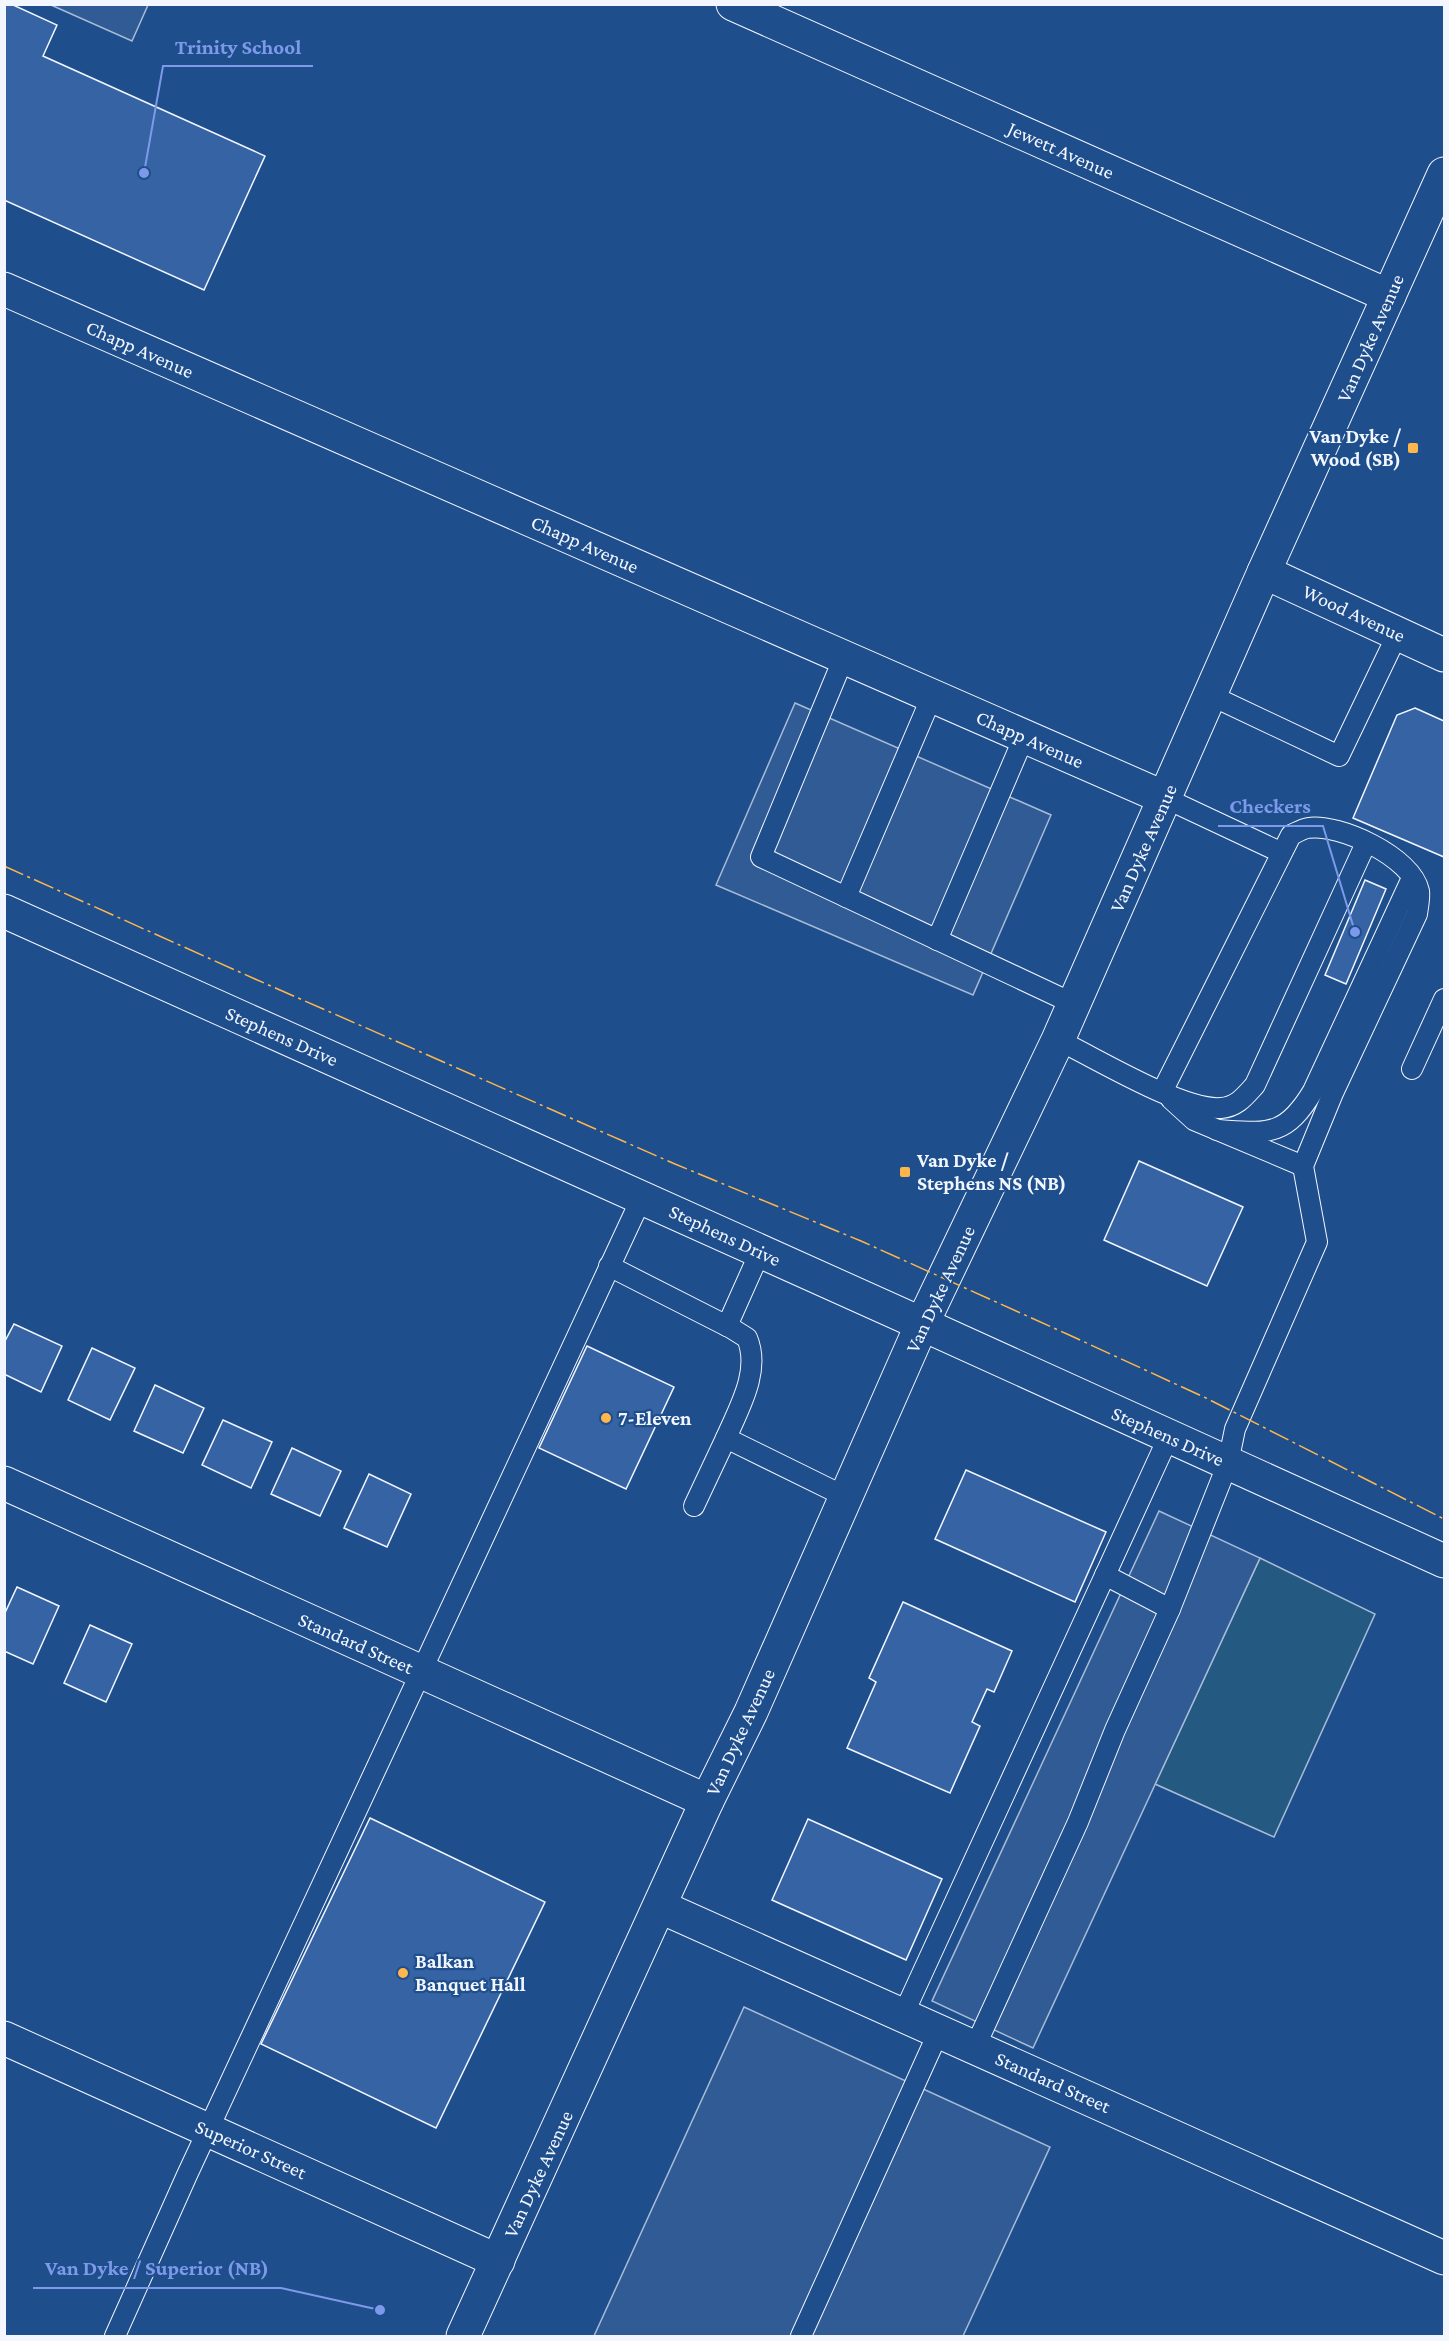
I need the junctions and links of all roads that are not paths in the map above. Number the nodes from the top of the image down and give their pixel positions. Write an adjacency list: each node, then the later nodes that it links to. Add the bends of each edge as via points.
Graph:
1 (733, 4): 4 (street, Jewett Avenue)
2 (1444, 174): 4 (street, Van Dyke Avenue)
3 (4, 289): 8 (street, Chapp Avenue)
4 (1389, 296): 5 (street, Van Dyke Avenue)
5 (1264, 572): 6 (street, Wood Avenue); 9 (street, Van Dyke Avenue)
6 (1398, 633): 7 (street, Wood Avenue); 9 (lane, via 1338,756)
7 (1444, 654)
8 (844, 657): 10 (street, Chapp Avenue); 16 (lane, via 761,857)
9 (1210, 695): 12 (street, Van Dyke Avenue)
10 (932, 696): 11 (street, Chapp Avenue); 16 (lane)
11 (1024, 737): 12 (street, Chapp Avenue); 18 (lane)
12 (1165, 798): 14 (lane); 20 (street, Van Dyke Avenue)
13 (1366, 843): 14 (lane, via 1338,830 1308,828 1291,835); 15 (lane, via 1389,853); 23 (lane, via 1255,1085 1240,1102 1222,1108 1202,1106)
14 (1280, 852): 23 (lane)
15 (1412, 878): 24 (lane, via 1301,1111 1266,1133); 25 (lane, via 1419,890 1417,914)
16 (846, 897): 18 (lane)
17 (4, 912): 26 (street, Stephens Drive)
18 (937, 940): 20 (lane)
19 (1444, 999): 22 (lane)
20 (1074, 1004): 21 (street, Van Dyke Avenue)
21 (1058, 1040): 23 (lane); 29 (street, Van Dyke Avenue)
22 (1412, 1069)
23 (1162, 1092): 24 (lane, via 1194,1120)
24 (1217, 1130): 25 (lane)
25 (1303, 1166): 33 (lane, via 1317,1242 1235,1429)
26 (642, 1197): 27 (street, Stephens Drive); 28 (lane)
27 (760, 1252): 29 (street, Stephens Drive); 30 (lane)
28 (609, 1266): 30 (lane); 40 (lane)
29 (922, 1324): 31 (street, Stephens Drive); 35 (street, Van Dyke Avenue)
30 (727, 1326): 32 (lane, via 747,1338 753,1362 745,1394)
31 (1169, 1436): 33 (street, Stephens Drive); 38 (lane)
32 (726, 1438): 35 (lane); 36 (lane)
33 (1228, 1463): 37 (street, Stephens Drive); 39 (lane)
34 (4, 1483): 40 (street, Standard Street)
35 (846, 1497): 41 (street, Van Dyke Avenue, via 751,1712)
36 (694, 1506)
37 (1444, 1561)
38 (1105, 1575): 39 (lane); 43 (lane)
39 (1170, 1608): 46 (lane)
40 (420, 1672): 41 (street, Standard Street); 47 (lane)
41 (707, 1801): 42 (street, Van Dyke Avenue)
42 (661, 1907): 43 (street, Standard Street); 49 (street, Van Dyke Avenue)
43 (903, 2015): 44 (street, Standard Street)
44 (939, 2031): 46 (street, Standard Street); 52 (lane)
45 (4, 2038): 47 (street, Superior Street)
46 (975, 2047): 48 (street, Standard Street)
47 (209, 2130): 49 (street, Superior Street); 50 (lane)
48 (1444, 2258)
49 (498, 2261): 51 (street, Van Dyke Avenue)
50 (115, 2337)
51 (463, 2337)
52 (801, 2337)

